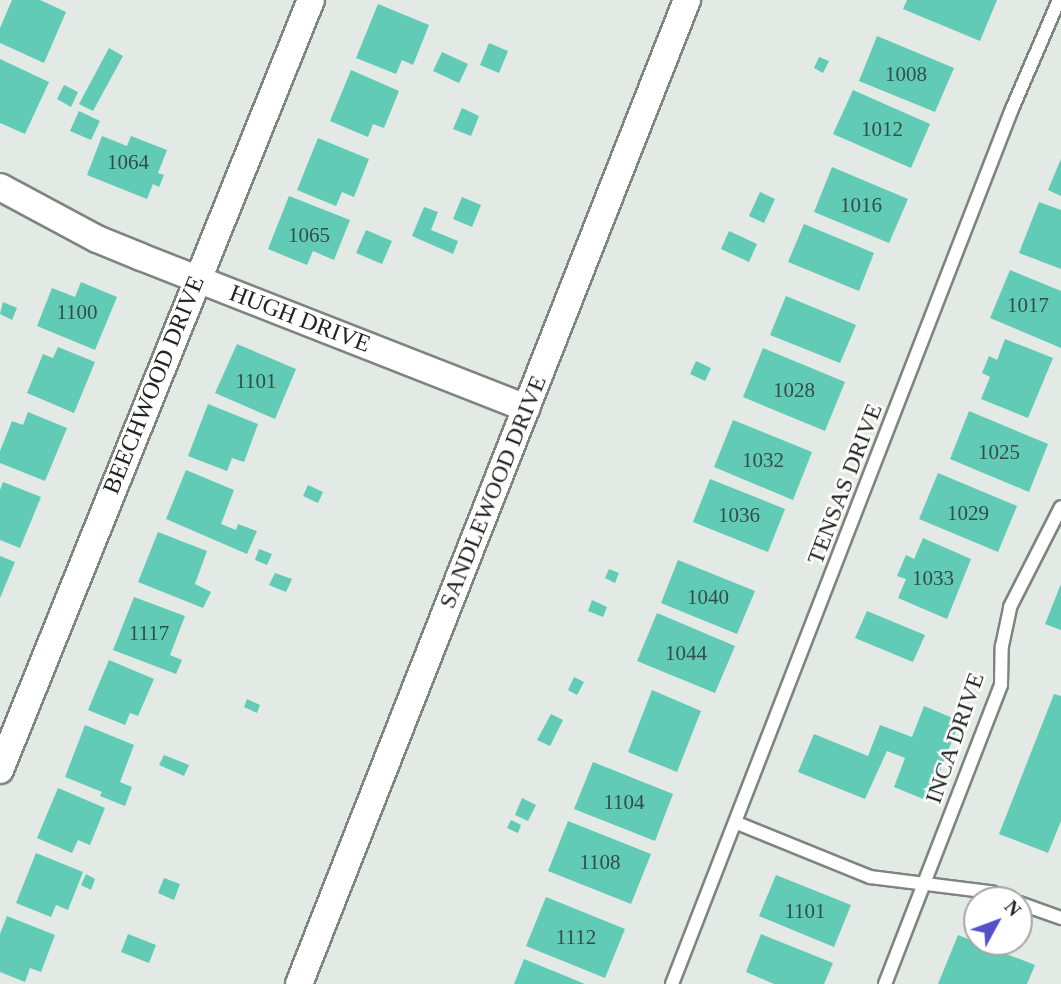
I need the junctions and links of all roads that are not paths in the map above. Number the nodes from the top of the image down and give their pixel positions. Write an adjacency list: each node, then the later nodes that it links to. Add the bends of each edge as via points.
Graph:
1 (311, 0): 5 (street, BEECHWOOD DRIVE)
2 (687, 0): 6 (street, SANDLEWOOD DRIVE)
3 (1059, 0): 9 (lane, TENSAS DRIVE, via 1012,109)
4 (0, 187): 5 (street, HUGH DRIVE, via 97,239)
5 (197, 278): 6 (street, HUGH DRIVE); 8 (street, BEECHWOOD DRIVE)
6 (527, 408): 14 (street, SANDLEWOOD DRIVE)
7 (1061, 507): 10 (lane, INCA DRIVE, via 1010,607 1001,685)
8 (0, 770)
9 (737, 823): 10 (lane, via 870,877); 15 (lane, TENSAS DRIVE)
10 (924, 884): 11 (lane); 16 (lane, INCA DRIVE)
11 (963, 889)
12 (1033, 908): 13 (lane)
13 (1061, 918)
14 (299, 984)
15 (672, 984)
16 (885, 984)

